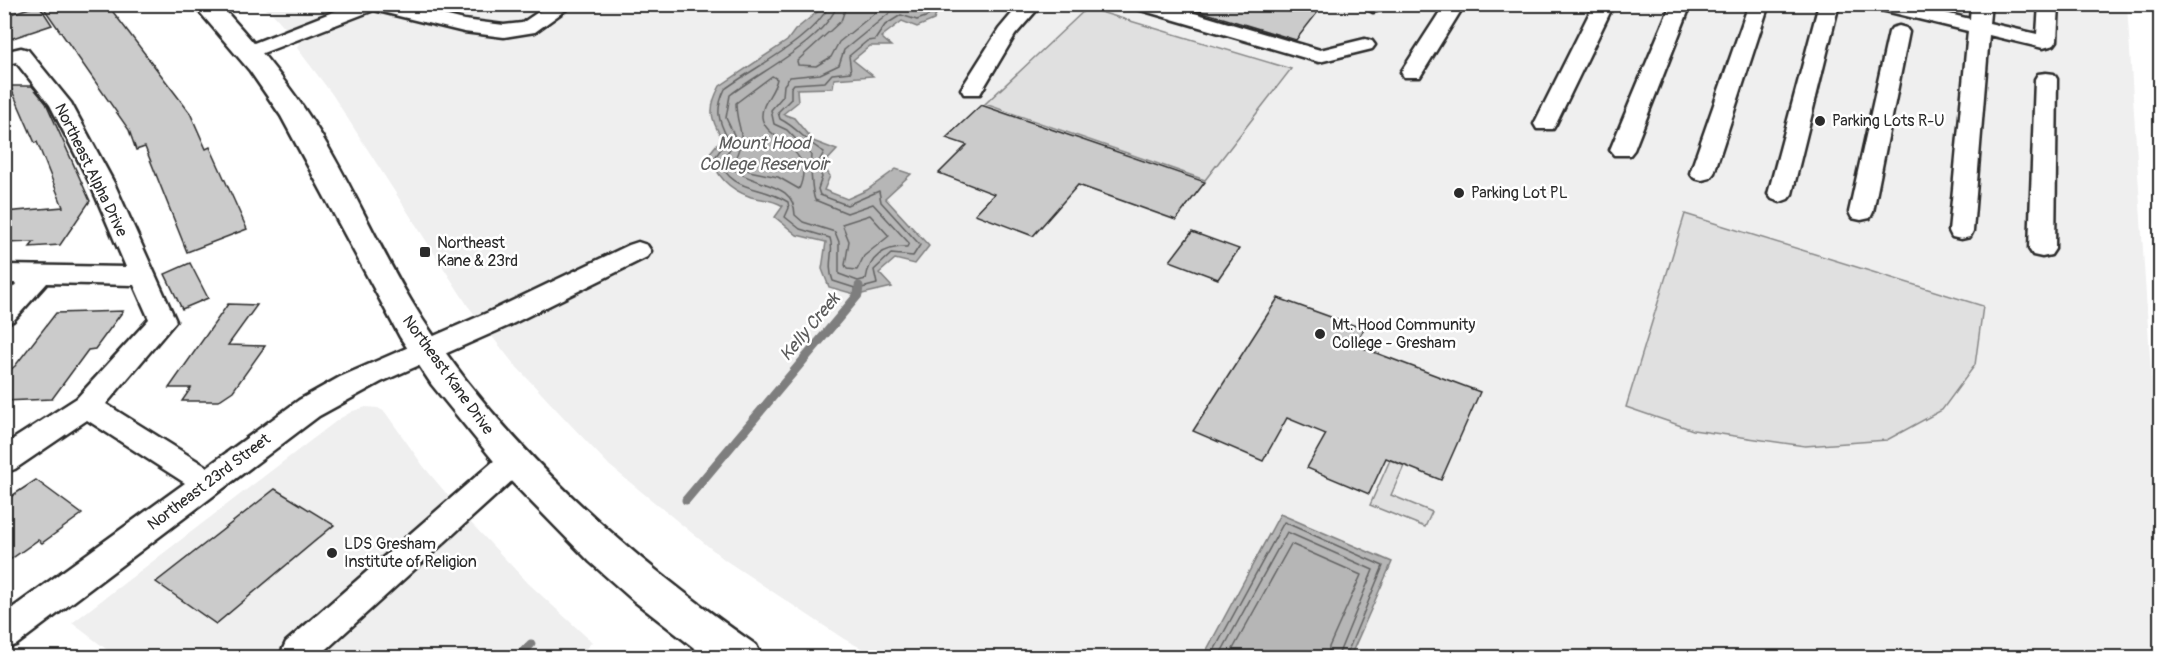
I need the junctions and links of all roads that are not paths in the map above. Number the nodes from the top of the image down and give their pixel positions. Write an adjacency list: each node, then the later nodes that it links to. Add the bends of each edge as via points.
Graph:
1 (205, 4): 17 (main road, Northeast Kane Drive)
2 (330, 4): 17 (street)
3 (372, 4): 4 (street, via 504,32 528,28); 17 (street)
4 (564, 4)
5 (1032, 4): 22 (street, via 997,45)
6 (1141, 4): 18 (street, via 1318,56)
7 (1455, 4): 20 (street)
8 (1604, 4): 23 (street)
9 (1681, 4): 24 (street)
10 (1759, 4): 25 (street)
11 (1829, 4): 26 (street)
12 (1981, 4): 15 (street)
13 (2049, 4): 15 (street, via 2047,41)
14 (1891, 6): 15 (street)
15 (1980, 28): 28 (street)
16 (1899, 32): 27 (street)
17 (242, 45): 35 (main road, Northeast Kane Drive, via 305,132)
18 (1365, 45)
19 (4, 59): 33 (street, Northeast Alpha Drive, via 21,54 60,103 102,183)
20 (1412, 72)
21 (2046, 80): 29 (street)
22 (972, 89)
23 (1545, 124)
24 (1623, 150)
25 (1702, 173)
26 (1780, 194)
27 (1861, 212)
28 (1961, 231)
29 (2042, 249)
30 (638, 251): 35 (street, Northeast 23rd Street)
31 (4, 274): 32 (street)
32 (40, 275): 33 (street); 34 (street)
33 (141, 276): 36 (street, Northeast Alpha Drive, via 163,321)
34 (4, 314)
35 (426, 350): 38 (main road, Northeast Kane Drive, via 478,422); 39 (street, Northeast 23rd Street, via 340,389)
36 (87, 406): 37 (street); 39 (street)
37 (4, 461)
38 (514, 461): 41 (street); 42 (main road, Northeast Kane Drive, via 634,576)
39 (208, 483): 40 (street, Northeast 23rd Street)
40 (4, 634)
41 (298, 653)
42 (741, 657)

